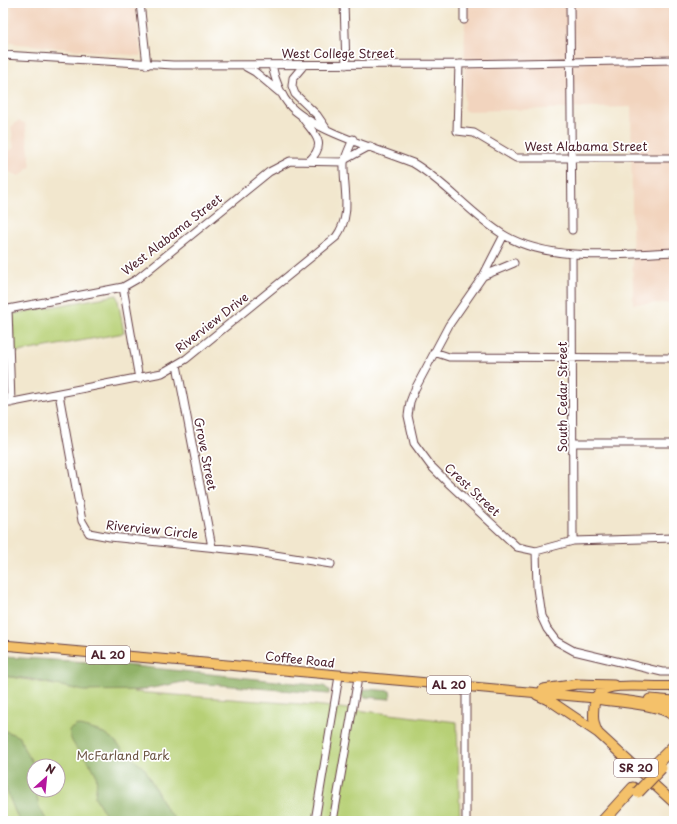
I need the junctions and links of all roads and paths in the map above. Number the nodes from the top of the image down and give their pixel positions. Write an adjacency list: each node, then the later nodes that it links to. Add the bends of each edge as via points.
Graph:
1 (140, 3): 10 (street)
2 (344, 3): 13 (street)
3 (464, 3): 5 (street)
4 (570, 3): 8 (street)
5 (464, 20)
6 (3, 55): 10 (street, West College Street)
7 (674, 60): 8 (street, West College Street)
8 (570, 62): 9 (street, West College Street); 20 (street)
9 (459, 64): 13 (street, West College Street); 20 (street, West Alabama Street, via 458,131 474,132 516,158)
10 (147, 65): 14 (street, West College Street)
11 (272, 65): 12 (street, West College Street); 14 (street, West College Street); 15 (street, via 278,86)
12 (304, 65): 13 (street, West College Street); 17 (street, via 293,78 292,86 295,94 317,115)
13 (346, 65)
14 (244, 66): 15 (street)
15 (284, 95): 16 (street)
16 (301, 115): 17 (street); 23 (street, via 320,144)
17 (326, 128): 18 (street)
18 (353, 139): 19 (street); 22 (street, Riverview Drive)
19 (370, 146): 22 (street, via 355,152); 25 (street, via 426,170)
20 (571, 158): 21 (street, West Alabama Street); 24 (street)
21 (674, 158)
22 (345, 160): 23 (street, West Alabama Street); 35 (street, Riverview Drive, via 347,211 336,236)
23 (310, 161): 30 (street, West Alabama Street, via 290,161 269,172 137,279)
24 (572, 230)
25 (504, 235): 27 (street, via 538,248); 29 (street, Crest Street)
26 (674, 252): 27 (street)
27 (572, 254): 33 (street, South Cedar Street)
28 (514, 263): 29 (street)
29 (483, 276): 32 (street, Crest Street, via 456,313)
30 (123, 287): 31 (street, West Alabama Street); 36 (street)
31 (5, 310): 38 (street)
32 (434, 352): 33 (street, via 449,357); 45 (street, Crest Street, via 410,402 409,423 414,444 431,466 506,538 517,547)
33 (574, 358): 34 (street); 40 (street, South Cedar Street)
34 (674, 358)
35 (177, 365): 36 (street, Riverview Drive, via 162,373); 44 (street, Grove Street)
36 (139, 379): 37 (street, Riverview Drive)
37 (59, 394): 38 (street, Riverview Drive); 44 (street, Riverview Circle, via 84,528 89,533 97,535)
38 (11, 403): 39 (street, Riverview Drive)
39 (3, 404)
40 (574, 443): 41 (street); 43 (street, South Cedar Street)
41 (674, 443)
42 (674, 538): 43 (street)
43 (573, 541): 45 (street)
44 (212, 547): 46 (street, Riverview Circle)
45 (536, 551): 48 (street, via 541,616 556,641 574,651 662,672)
46 (331, 564)
47 (3, 645): 49 (main road, Coffee Road / AL 20)
48 (674, 672)
49 (339, 676): 50 (main road, Coffee Road / AL 20); 64 (street)
50 (358, 678): 53 (main road, Coffee Road / AL 20); 65 (street)
51 (620, 686): 52 (main road); 54 (main road, via 578,684); 55 (main road, via 600,692)
52 (674, 686)
53 (466, 687): 54 (main road, Coffee Road / AL 20); 66 (street)
54 (530, 691): 55 (main road, Coffee Road / AL 20); 58 (main road, via 552,702)
55 (595, 698): 56 (highway, via 624,697); 57 (highway, via 657,707); 58 (main road, via 592,719)
56 (674, 702)
57 (674, 715)
58 (598, 733): 63 (main road, SR 20)
59 (674, 746): 61 (highway)
60 (674, 754): 61 (highway)
61 (659, 766): 62 (highway)
62 (636, 790): 67 (highway); 68 (highway)
63 (674, 803)
64 (315, 821)
65 (333, 821)
66 (466, 821)
67 (602, 821)
68 (612, 821)

